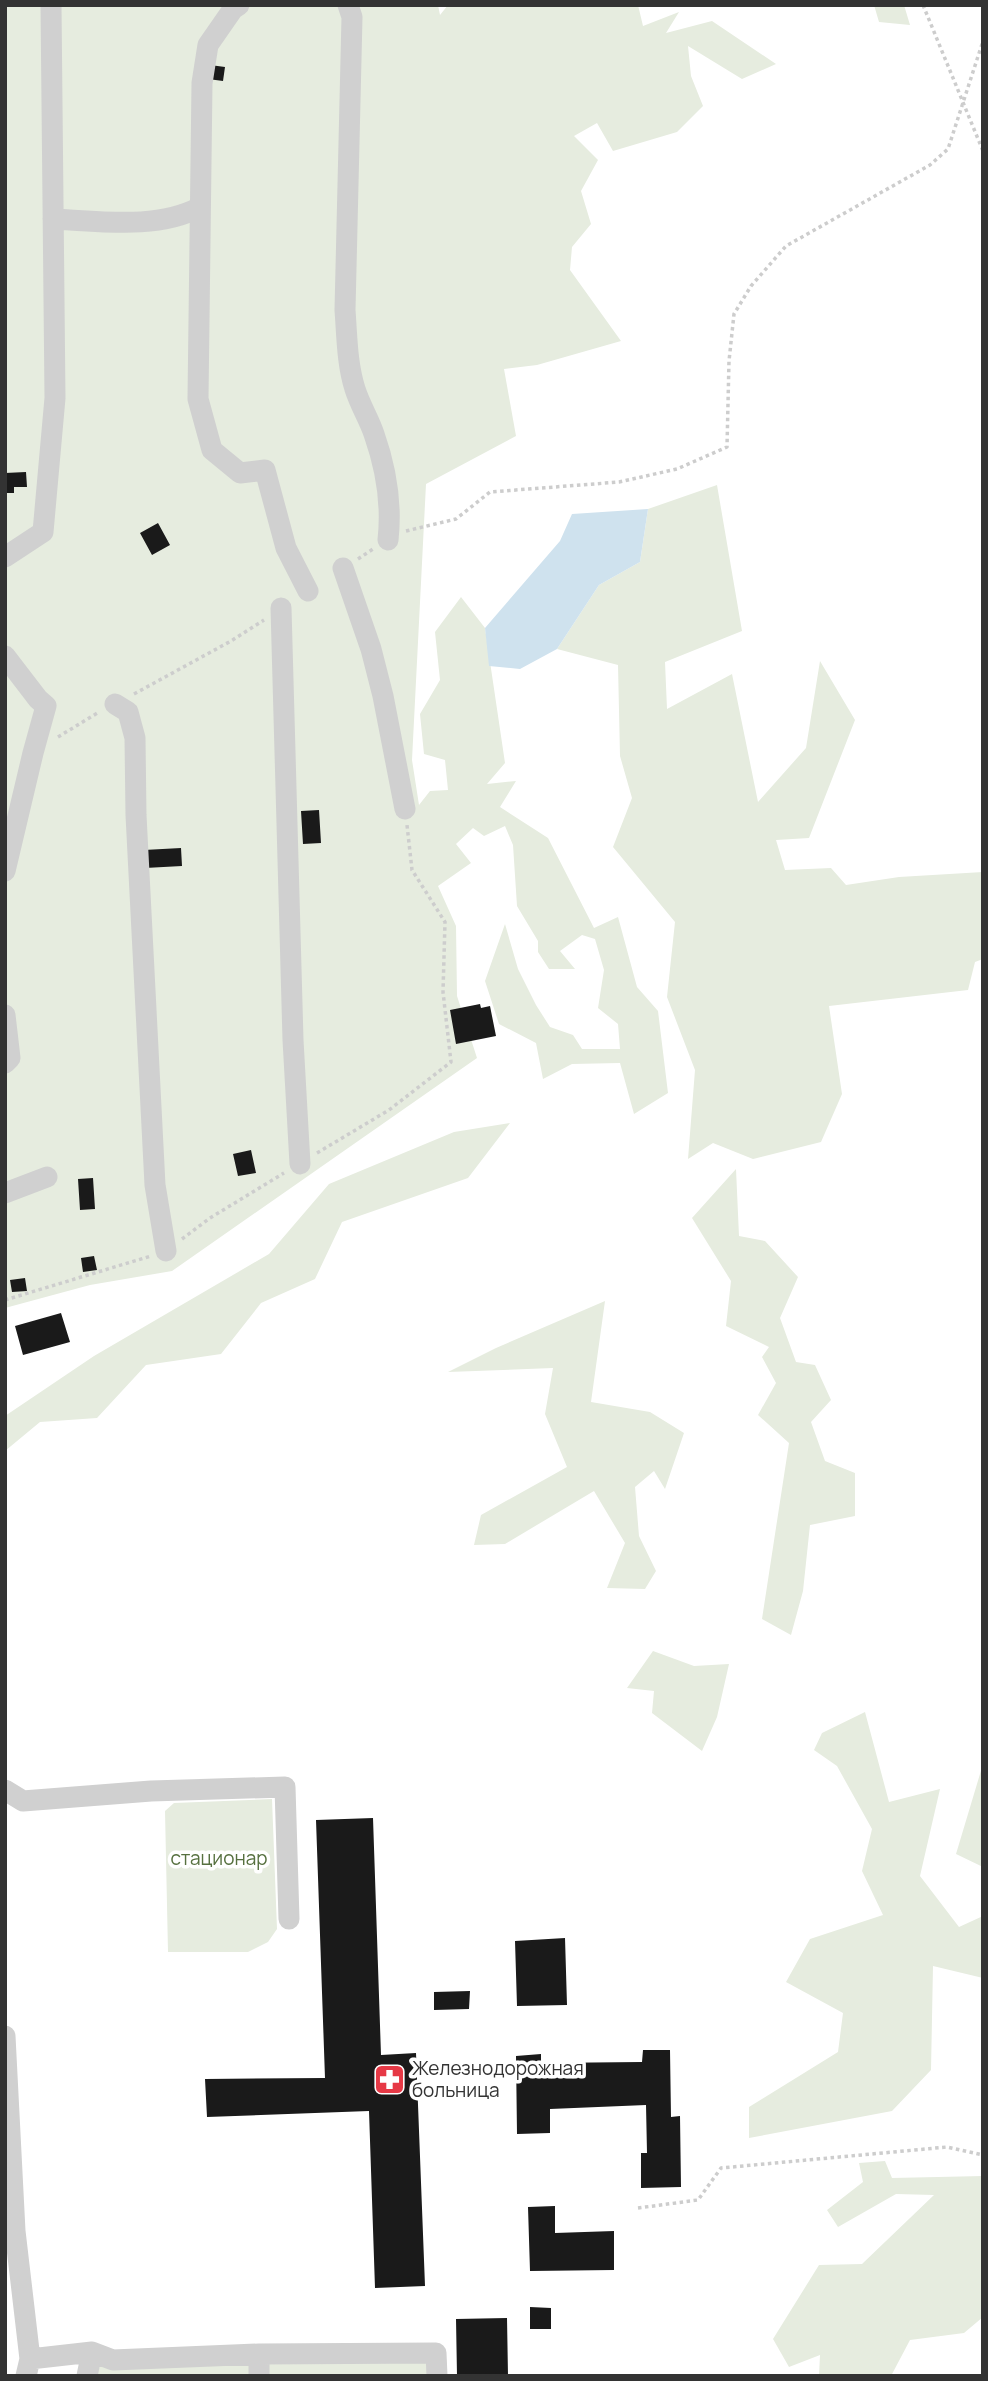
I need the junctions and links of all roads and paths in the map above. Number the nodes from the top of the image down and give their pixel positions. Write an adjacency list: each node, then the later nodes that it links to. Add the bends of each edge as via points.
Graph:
1 (51, 5): 9 (street)
2 (239, 5): 8 (street, via 208,45 202,83)
3 (348, 5): 10 (street, via 352,17 345,310 348,355 355,390 385,470)
4 (923, 5): 6 (path)
5 (983, 41): 6 (path)
6 (965, 102): 7 (path); 10 (path, via 948,149 930,165 786,246 751,286 734,314 727,447 677,469 620,482 490,492 456,519 399,532)
7 (983, 151)
8 (200, 207): 9 (street, via 173,218 125,222); 13 (street, via 198,399 212,450 240,473 265,471 286,548)
9 (53, 219): 11 (street, via 55,398 43,532)
10 (388, 540): 12 (path)
11 (5, 557)
12 (343, 568): 18 (street, via 374,660)
13 (308, 591)
14 (281, 608): 16 (path, via 231,641); 22 (street)
15 (5, 656): 17 (street, via 46,706)
16 (115, 704): 17 (path); 25 (street, via 128,712 135,738 155,1185)
17 (33, 753): 19 (street)
18 (405, 809)
19 (5, 871)
20 (5, 1015): 21 (street, via 10,1058)
21 (5, 1063)
22 (300, 1164)
23 (47, 1177): 24 (street)
24 (5, 1192)
25 (166, 1251)
26 (5, 1790): 27 (street, via 23,1801 285,1787)
27 (289, 1919)
28 (5, 2036): 33 (street, via 15,2231)
29 (983, 2155): 30 (path, via 947,2147 722,2168 698,2200)
30 (638, 2208)
31 (92, 2352): 32 (street, via 113,2360); 33 (street); 34 (street)
32 (259, 2365): 35 (street, via 436,2353)
33 (28, 2367)
34 (87, 2376)
35 (437, 2376)

